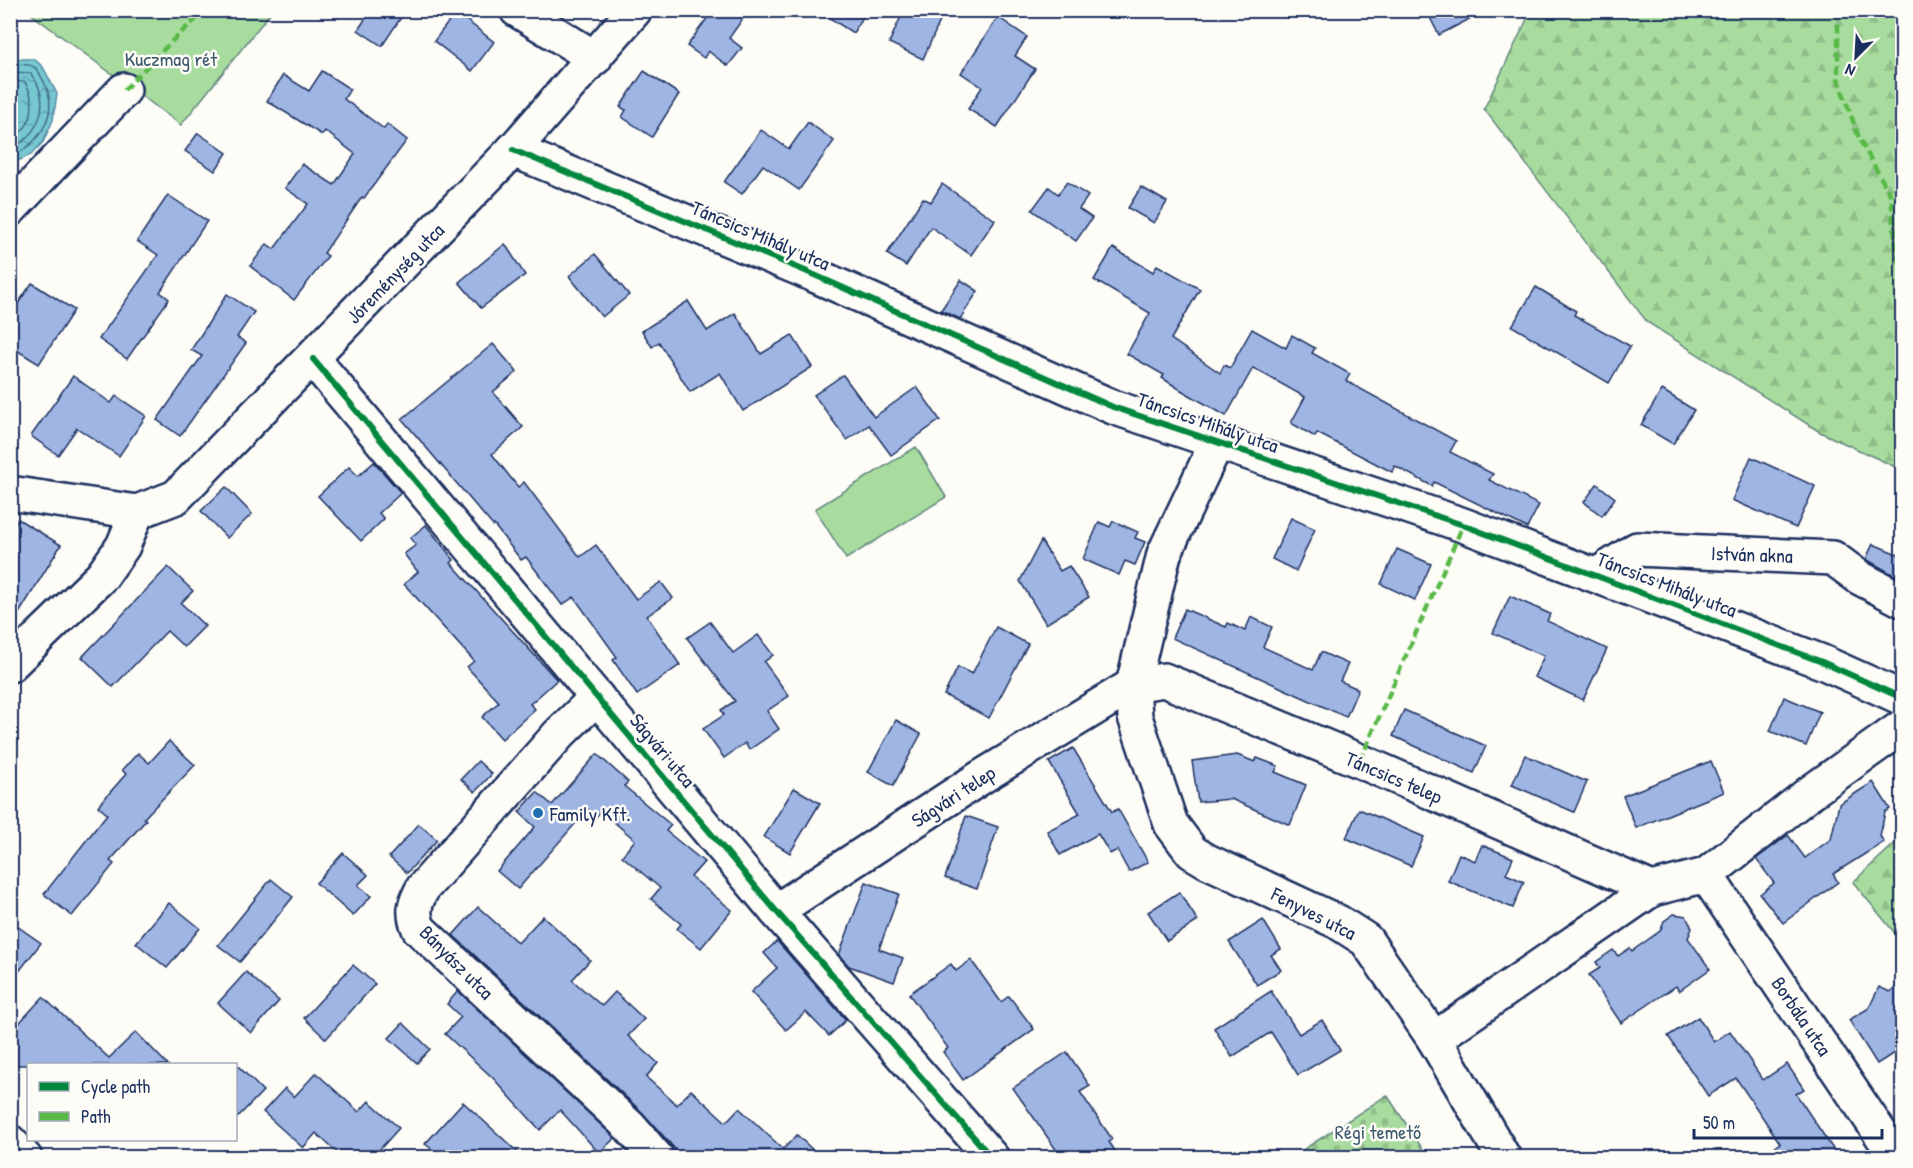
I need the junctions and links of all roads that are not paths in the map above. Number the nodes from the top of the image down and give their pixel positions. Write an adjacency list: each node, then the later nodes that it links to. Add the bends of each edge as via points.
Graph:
1 (517, 10): 3 (street)
2 (635, 10): 3 (street, Jóreménység utca)
3 (595, 57): 5 (street, Jóreménység utca)
4 (124, 90): 6 (street)
5 (513, 150): 7 (street, Jóreménység utca); 8 (street, Táncsics Mihály utca, via 803,270 1113,407)
6 (10, 209)
7 (313, 358): 10 (street, Jóreménység utca, via 176,497); 15 (street, Ságvári utca)
8 (1217, 442): 11 (street, Táncsics Mihály utca); 14 (street, Fenyves utca, via 1164,554)
9 (10, 493): 10 (street, Jóreménység utca)
10 (137, 512): 13 (street, via 123,546 102,576)
11 (1597, 575): 12 (street, István akna, via 1636,549 1833,558 1860,578); 16 (street, Táncsics Mihály utca, via 1822,662)
12 (1902, 600)
13 (10, 665)
14 (1133, 686): 19 (street, Táncsics telep, via 1164,680); 20 (street, Ságvári telep, via 983,776); 21 (street, Fenyves utca, via 1135,717 1156,784 1180,839 1207,861 1353,930 1366,940)
15 (597, 697): 20 (street, Ságvári utca); 24 (street, Bányász utca, via 423,888 413,915 419,929 630,1127)
16 (1902, 698)
17 (1902, 727): 18 (street)
18 (1706, 875): 19 (street); 27 (street, Borbála utca)
19 (1652, 890): 21 (street)
20 (776, 910): 25 (street, Ságvári utca)
21 (1434, 1039): 26 (street, Fenyves utca)
22 (10, 1142): 23 (street)
23 (25, 1158)
24 (657, 1158)
25 (992, 1158)
26 (1504, 1158)
27 (1898, 1158)

